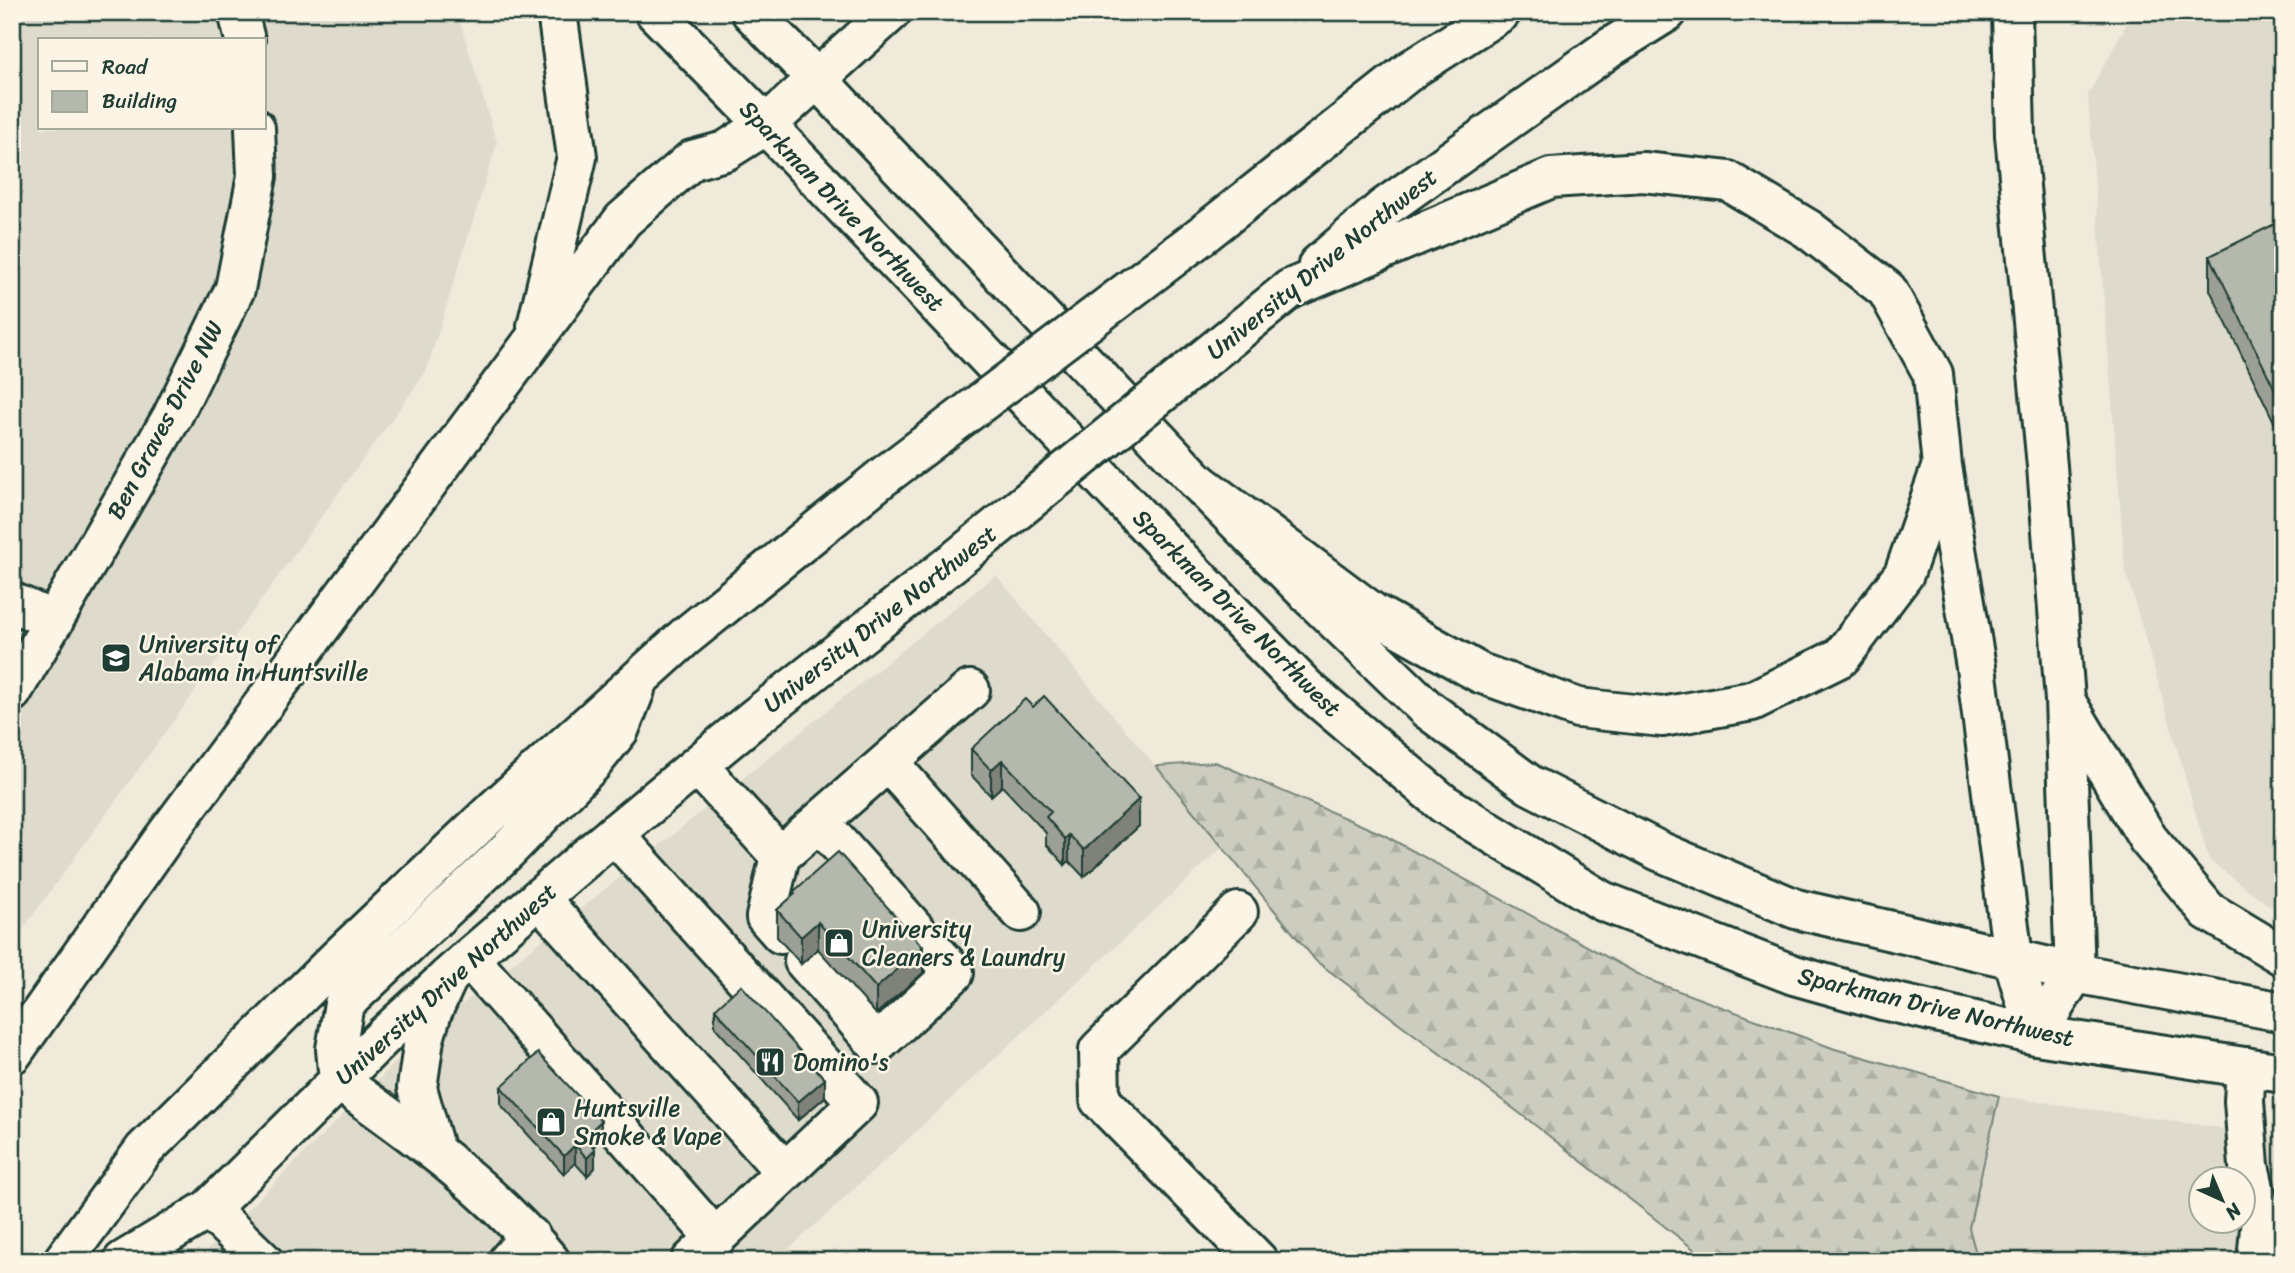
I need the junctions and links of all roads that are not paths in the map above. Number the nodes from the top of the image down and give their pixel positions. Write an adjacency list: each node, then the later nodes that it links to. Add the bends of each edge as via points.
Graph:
1 (238, 12): 9 (main road)
2 (557, 12): 14 (main road, via 577,157)
3 (655, 12): 11 (main road, Sparkman Drive Northwest)
4 (751, 12): 10 (main road)
5 (891, 12): 10 (main road)
6 (1502, 12): 19 (main road, bridge, via 1412,69 884,476)
7 (1667, 12): 13 (main road, University Drive Northwest, via 1384,208)
8 (2012, 12): 22 (main road, via 2015,135)
9 (244, 38)
10 (817, 78): 11 (main road); 16 (main road)
11 (766, 125): 14 (main road, via 725,151 692,160 623,220); 36 (main road, Sparkman Drive Northwest, via 1306,688 1444,804 1602,901 1794,975)
12 (256, 130): 18 (main road, Ben Graves Drive NW, via 257,176 235,289 172,417)
13 (1290, 289): 15 (main road, via 1551,178 1643,172 1728,181 1808,229 1887,290 1933,374); 24 (main road, University Drive Northwest, bridge)
14 (534, 342): 37 (main road, via 164,838)
15 (1942, 466): 16 (main road, via 1904,575 1841,657 1752,701 1662,717 1578,708 1480,673 1373,613); 32 (main road, via 1976,667)
16 (1199, 483): 32 (main road, via 1427,709 1530,785 1659,851 1796,909)
17 (12, 602): 18 (main road)
18 (54, 621): 21 (main road, Ben Graves Drive NW)
19 (642, 676): 40 (main road, via 618,730 591,765 344,1004 336,1049); 46 (main road, via 487,816 144,1150)
20 (970, 691): 23 (main road)
21 (12, 692)
22 (2065, 699): 31 (main road, via 2148,839 2208,911); 34 (main road)
23 (888, 762): 25 (main road); 29 (main road)
24 (698, 766): 26 (main road, University Drive Northwest); 27 (main road)
25 (819, 822): 27 (main road); 27 (main road, via 954,973 877,1044 766,918)
26 (614, 835): 28 (main road, University Drive Northwest); 42 (main road, via 858,1103)
27 (780, 856)
28 (539, 898): 33 (main road, University Drive Northwest); 42 (main road)
29 (1021, 912)
30 (1238, 912): 49 (main road, via 1099,1050 1100,1100)
31 (2283, 956)
32 (2013, 958): 34 (main road); 36 (main road)
33 (458, 967): 40 (main road, University Drive Northwest); 41 (main road, via 432,1012 416,1088); 44 (main road)
34 (2075, 973): 35 (main road); 36 (main road)
35 (2283, 1012)
36 (2036, 1035): 38 (main road, Sparkman Drive Northwest)
37 (12, 1054)
38 (2246, 1067): 39 (main road, Sparkman Drive Northwest); 50 (main road, via 2249,1166 2261,1217)
39 (2283, 1073)
40 (339, 1081): 41 (main road); 43 (main road, University Drive Northwest)
41 (434, 1148): 45 (main road)
42 (785, 1172): 44 (main road)
43 (209, 1209): 47 (main road, University Drive Northwest); 48 (main road)
44 (703, 1249)
45 (530, 1253)
46 (63, 1261)
47 (123, 1261)
48 (263, 1261)
49 (1258, 1261)
50 (2257, 1261)

